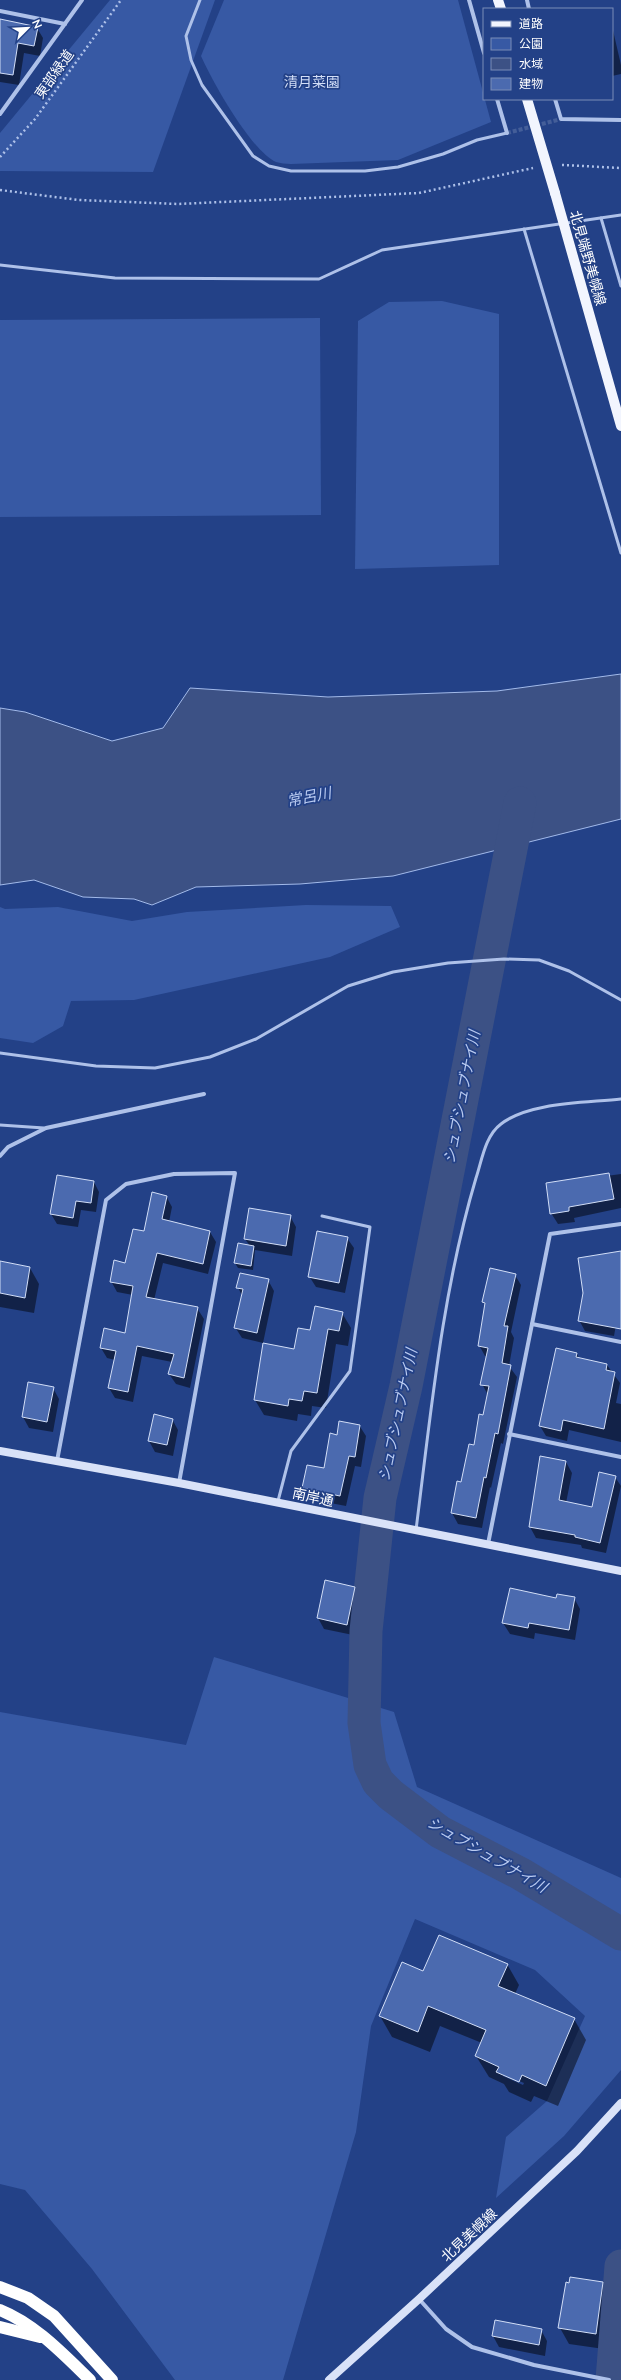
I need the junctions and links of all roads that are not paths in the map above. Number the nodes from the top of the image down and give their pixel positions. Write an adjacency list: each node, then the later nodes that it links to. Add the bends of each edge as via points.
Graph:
1 (82, 0): 5 (street)
2 (200, 0): 12 (lane, via 186,36 191,60 202,85 253,156 269,166 291,171 365,171 398,167 443,154 477,140)
3 (469, 0): 6 (street)
4 (0, 11): 5 (street)
5 (64, 24): 10 (street)
6 (483, 49)
7 (497, 100): 12 (street)
8 (527, 100): 18 (main road, 北見端野美幌線, bridge)
9 (555, 100): 11 (street, via 560,119)
10 (0, 114)
11 (621, 120)
12 (507, 133)
13 (621, 215): 14 (lane)
14 (601, 218): 15 (lane); 17 (lane)
15 (524, 229): 16 (lane, via 382,250 319,279 115,278); 19 (lane)
16 (0, 265)
17 (621, 286)
18 (621, 426)
19 (621, 553)
20 (621, 1000): 21 (lane, via 569,971 539,960 504,959 448,963 393,972 348,986 256,1040 203,1059 155,1068 140,1068 96,1066)
21 (0, 1053)
22 (204, 1094): 25 (street)
23 (621, 1099): 37 (lane, via 548,1106 514,1116 500,1124 488,1141 471,1196 445,1306)
24 (0, 1126): 25 (lane)
25 (46, 1128): 26 (street, via 8,1148)
26 (0, 1156)
27 (322, 1216): 36 (lane, via 370,1227 350,1371 291,1451)
28 (621, 1224): 29 (street, via 550,1234)
29 (532, 1324): 30 (street); 31 (street)
30 (621, 1342)
31 (509, 1434): 33 (street); 38 (street)
32 (0, 1451): 34 (main road, 南岸通)
33 (621, 1457)
34 (56, 1462): 35 (main road, 南岸通); 35 (street, via 106,1200 126,1184 174,1174 235,1173)
35 (179, 1483): 36 (main road, 南岸通)
36 (277, 1503): 37 (main road, 南岸通)
37 (416, 1530): 38 (main road, 南岸通)
38 (488, 1544): 39 (main road, 南岸通)
39 (621, 1571)
40 (621, 2103): 42 (main road, 北見美幌線, via 577,2151)
41 (0, 2287): 47 (highway, via 28,2298 54,2316)
42 (419, 2299): 48 (main road, 北見美幌線); 49 (street, via 446,2329 472,2347 534,2365)
43 (0, 2310): 45 (highway, via 17,2317)
44 (0, 2327): 45 (highway)
45 (45, 2339): 46 (highway)
46 (90, 2380)
47 (112, 2380)
48 (329, 2380)
49 (609, 2380)

